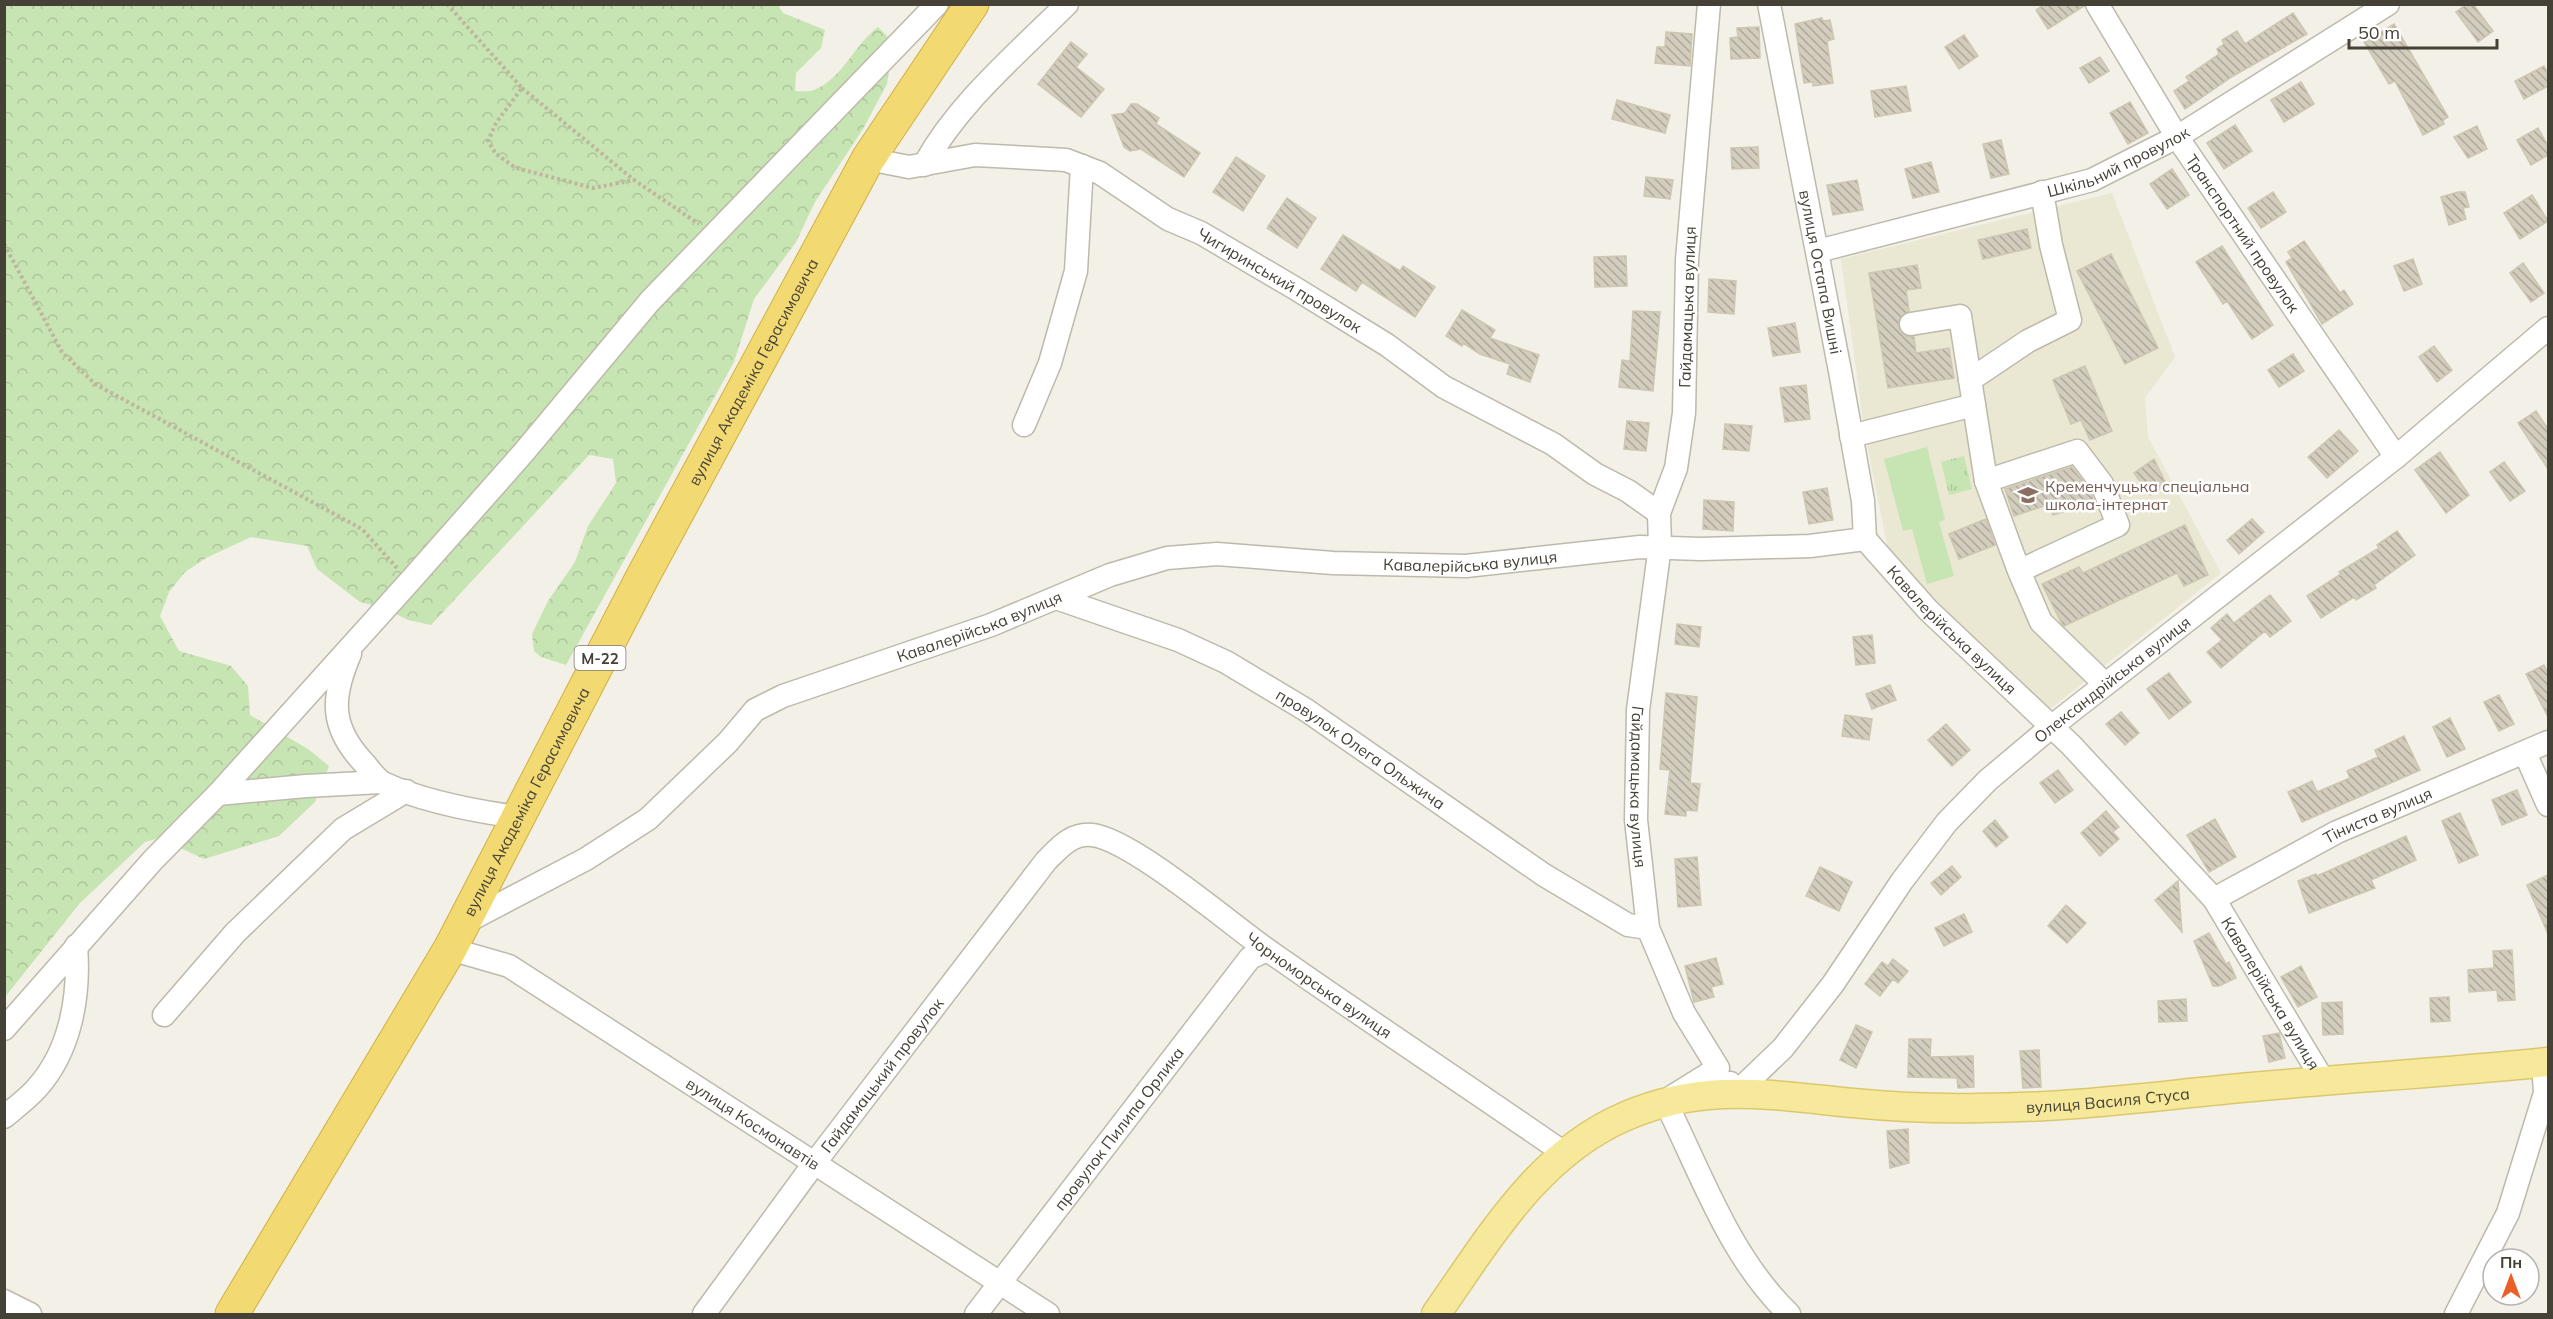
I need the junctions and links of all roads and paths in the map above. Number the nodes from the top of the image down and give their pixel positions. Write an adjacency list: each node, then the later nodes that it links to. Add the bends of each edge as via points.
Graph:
1 (447, 4): 9 (path)
2 (937, 4): 16 (street)
3 (972, 4): 11 (highway, вулиця Академіка Герасимовича / М-22)
4 (1067, 4): 12 (street, via 962,109)
5 (1709, 4): 27 (street, Гайдамацька вулиця, via 1687,260 1684,412 1676,468)
6 (1769, 4): 18 (street, вулиця Остапа Вишні)
7 (2097, 4): 10 (street, Транспортний провулок)
8 (2388, 4): 10 (street, Шкільний провулок)
9 (522, 88): 14 (path); 14 (path, via 488,141 496,154 516,168 593,188)
10 (2177, 137): 15 (street, Шкільний провулок, via 2092,180); 25 (street, Транспортний провулок)
11 (868, 159): 12 (street, Чигиринський провулок, via 909,167); 42 (highway, вулиця Академіка Герасимовича / М-22)
12 (924, 165): 13 (street, Чигиринський провулок, via 975,155 1066,160)
13 (1082, 166): 23 (street, via 1076,271 1050,363); 27 (street, Чигиринський провулок, via 1100,173 1168,219 1201,233 1293,287 1444,387 1553,444)
14 (634, 180): 16 (path)
15 (2042, 192): 18 (street, Шкільний провулок); 21 (street, via 2070,320 2028,341)
16 (715, 234): 31 (street, via 650,301)
17 (4, 244): 31 (path, via 62,352 95,384 362,529)
18 (1818, 251): 24 (street, вулиця Остапа Вишні)
19 (1911, 324): 21 (street, via 1960,316)
20 (2548, 328): 25 (street, Олександрійська вулиця)
21 (1970, 380): 22 (street)
22 (1974, 405): 24 (street); 26 (street)
23 (1024, 425)
24 (1851, 436): 28 (street, вулиця Остапа Вишні, via 1863,501)
25 (2396, 457): 34 (street, Олександрійська вулиця)
26 (1986, 481): 30 (street); 30 (street, via 2078,451 2102,484 2118,525)
27 (1659, 513): 29 (street, Гайдамацька вулиця)
28 (1865, 539): 29 (street, Кавалерійська вулиця, via 1810,546); 35 (street, Кавалерійська вулиця, via 1928,610)
29 (1660, 546): 32 (street, Кавалерійська вулиця, via 1466,566 1333,563 1217,554 1167,558 1110,574); 45 (street, Гайдамацька вулиця, via 1638,710 1636,820)
30 (2019, 571): 34 (street, via 2041,622)
31 (410, 581): 33 (street)
32 (1059, 598): 45 (street, провулок Олега Ольжича, via 1178,640 1226,662 1306,710 1544,875 1628,925); 46 (street, Кавалерійська вулиця, via 783,696 755,710 728,742 648,819)
33 (356, 642): 38 (street, via 335,698 339,726 355,754); 40 (street)
34 (2105, 684): 35 (street, Олександрійська вулиця)
35 (2051, 727): 44 (street, Кавалерійська вулиця); 54 (street, Олександрійська вулиця, via 1988,780 1947,822 1819,1002 1783,1048)
36 (2548, 742): 37 (street, Тіниста вулиця)
37 (2525, 753): 41 (street); 44 (street, Тіниста вулиця, via 2337,832)
38 (381, 782): 39 (street); 40 (street)
39 (406, 791): 42 (street, via 474,811); 49 (street, via 343,829 235,933)
40 (218, 794): 47 (street)
41 (2548, 805)
42 (517, 817): 46 (highway, вулиця Академіка Герасимовича / М-22)
43 (1068, 840): 48 (street, Чорноморська вулиця, via 1090,835 1114,842 1142,858); 58 (street, Гайдамацький провулок, via 1046,861)
44 (2214, 899): 53 (street, Кавалерійська вулиця)
45 (1648, 928): 52 (street, Гайдамацька вулиця, via 1684,1013)
46 (457, 936): 58 (street, вулиця Космонавтів); 62 (highway, вулиця Академіка Герасимовича / М-22)
47 (76, 946): 50 (street); 56 (street, via 77,990 57,1059 36,1089)
48 (1267, 950): 57 (street, Чорноморська вулиця); 59 (street, провулок Пилипа Орлика, via 1250,958)
49 (164, 1015)
50 (4, 1029)
51 (2546, 1063): 53 (main road, вулиця Василя Стуса); 68 (street, via 2545,1093 2508,1213)
52 (1718, 1068): 54 (street, Гайдамацька вулиця); 55 (street)
53 (2323, 1080): 54 (main road, вулиця Василя Стуса, via 2082,1103 1981,1108 1886,1106)
54 (1737, 1092): 55 (main road, вулиця Василя Стуса)
55 (1665, 1101): 57 (main road, via 1624,1117); 67 (street, via 1722,1223 1769,1295)
56 (4, 1117)
57 (1564, 1153): 66 (main road, via 1511,1208)
58 (813, 1165): 59 (street, вулиця Космонавтів); 63 (street, Гайдамацький провулок)
59 (1000, 1283): 64 (street, провулок Пилипа Орлика); 65 (street, вулиця Космонавтів)
60 (4, 1301): 61 (street)
61 (30, 1314)
62 (232, 1314)
63 (704, 1314)
64 (976, 1314)
65 (1048, 1314)
66 (1436, 1314)
67 (1790, 1314)
68 (2456, 1314)

